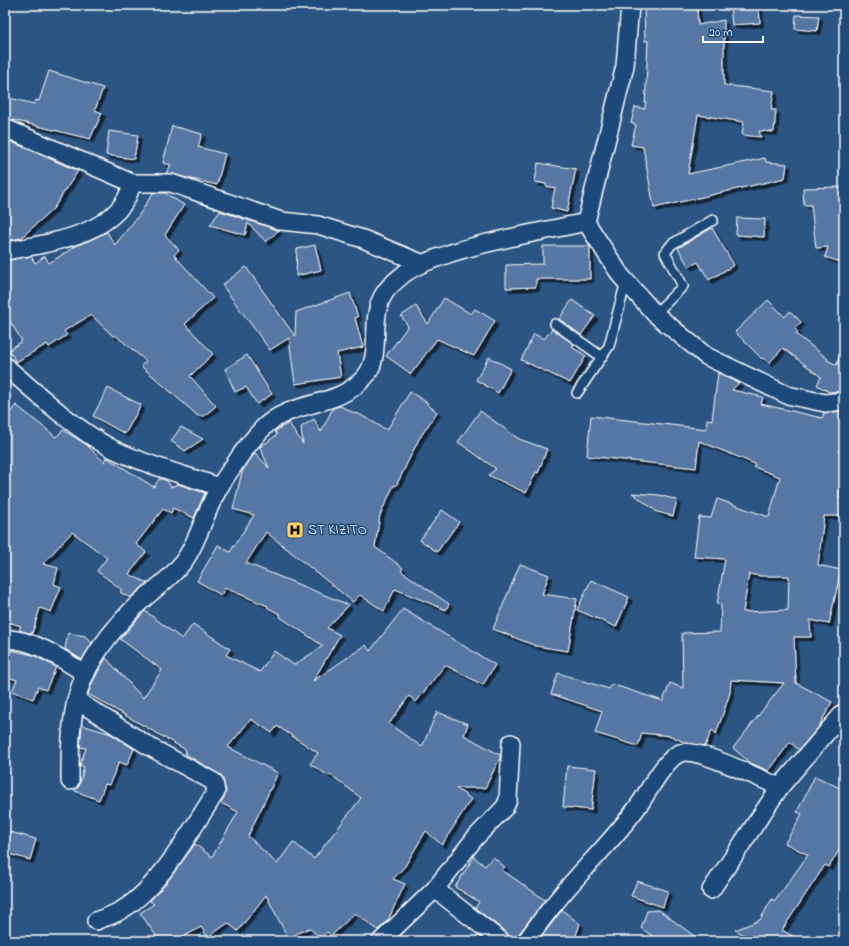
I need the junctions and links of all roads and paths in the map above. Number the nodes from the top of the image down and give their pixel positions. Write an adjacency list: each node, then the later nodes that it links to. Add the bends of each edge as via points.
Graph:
1 (630, 5): 5 (street, via 625,66)
2 (5, 128): 3 (street)
3 (132, 183): 6 (street, via 124,206 100,224 72,237); 7 (street, via 171,183 282,221 318,225 364,239)
4 (713, 220): 9 (lane, via 672,244 665,253 683,286)
5 (586, 222): 7 (street, via 476,245); 8 (street)
6 (5, 251)
7 (421, 263): 15 (street, via 384,293 375,324 374,357 366,376 348,393 289,411 270,422 252,439)
8 (626, 281): 9 (street); 11 (lane, via 609,346)
9 (655, 314): 14 (street, via 706,356 749,378 787,395 825,403)
10 (555, 324): 11 (lane)
11 (602, 357): 13 (lane)
12 (5, 366): 15 (street, via 50,404 111,448)
13 (577, 393)
14 (844, 401)
15 (219, 487): 17 (street, via 189,553 177,571 130,612 105,643)
16 (5, 639): 17 (street, via 32,642)
17 (86, 674): 18 (street)
18 (76, 700): 21 (street, via 70,748); 25 (street, via 150,747 214,782 216,787 216,792 167,866 138,898 117,913)
19 (844, 712): 22 (street)
20 (511, 743): 23 (street, via 508,800 505,807 475,838)
21 (70, 780)
22 (780, 787): 24 (street); 28 (street, via 692,752 680,753 670,759 638,807 560,897)
23 (435, 889): 26 (street); 27 (street)
24 (711, 890)
25 (96, 921)
26 (381, 941)
27 (501, 941)
28 (526, 941)

